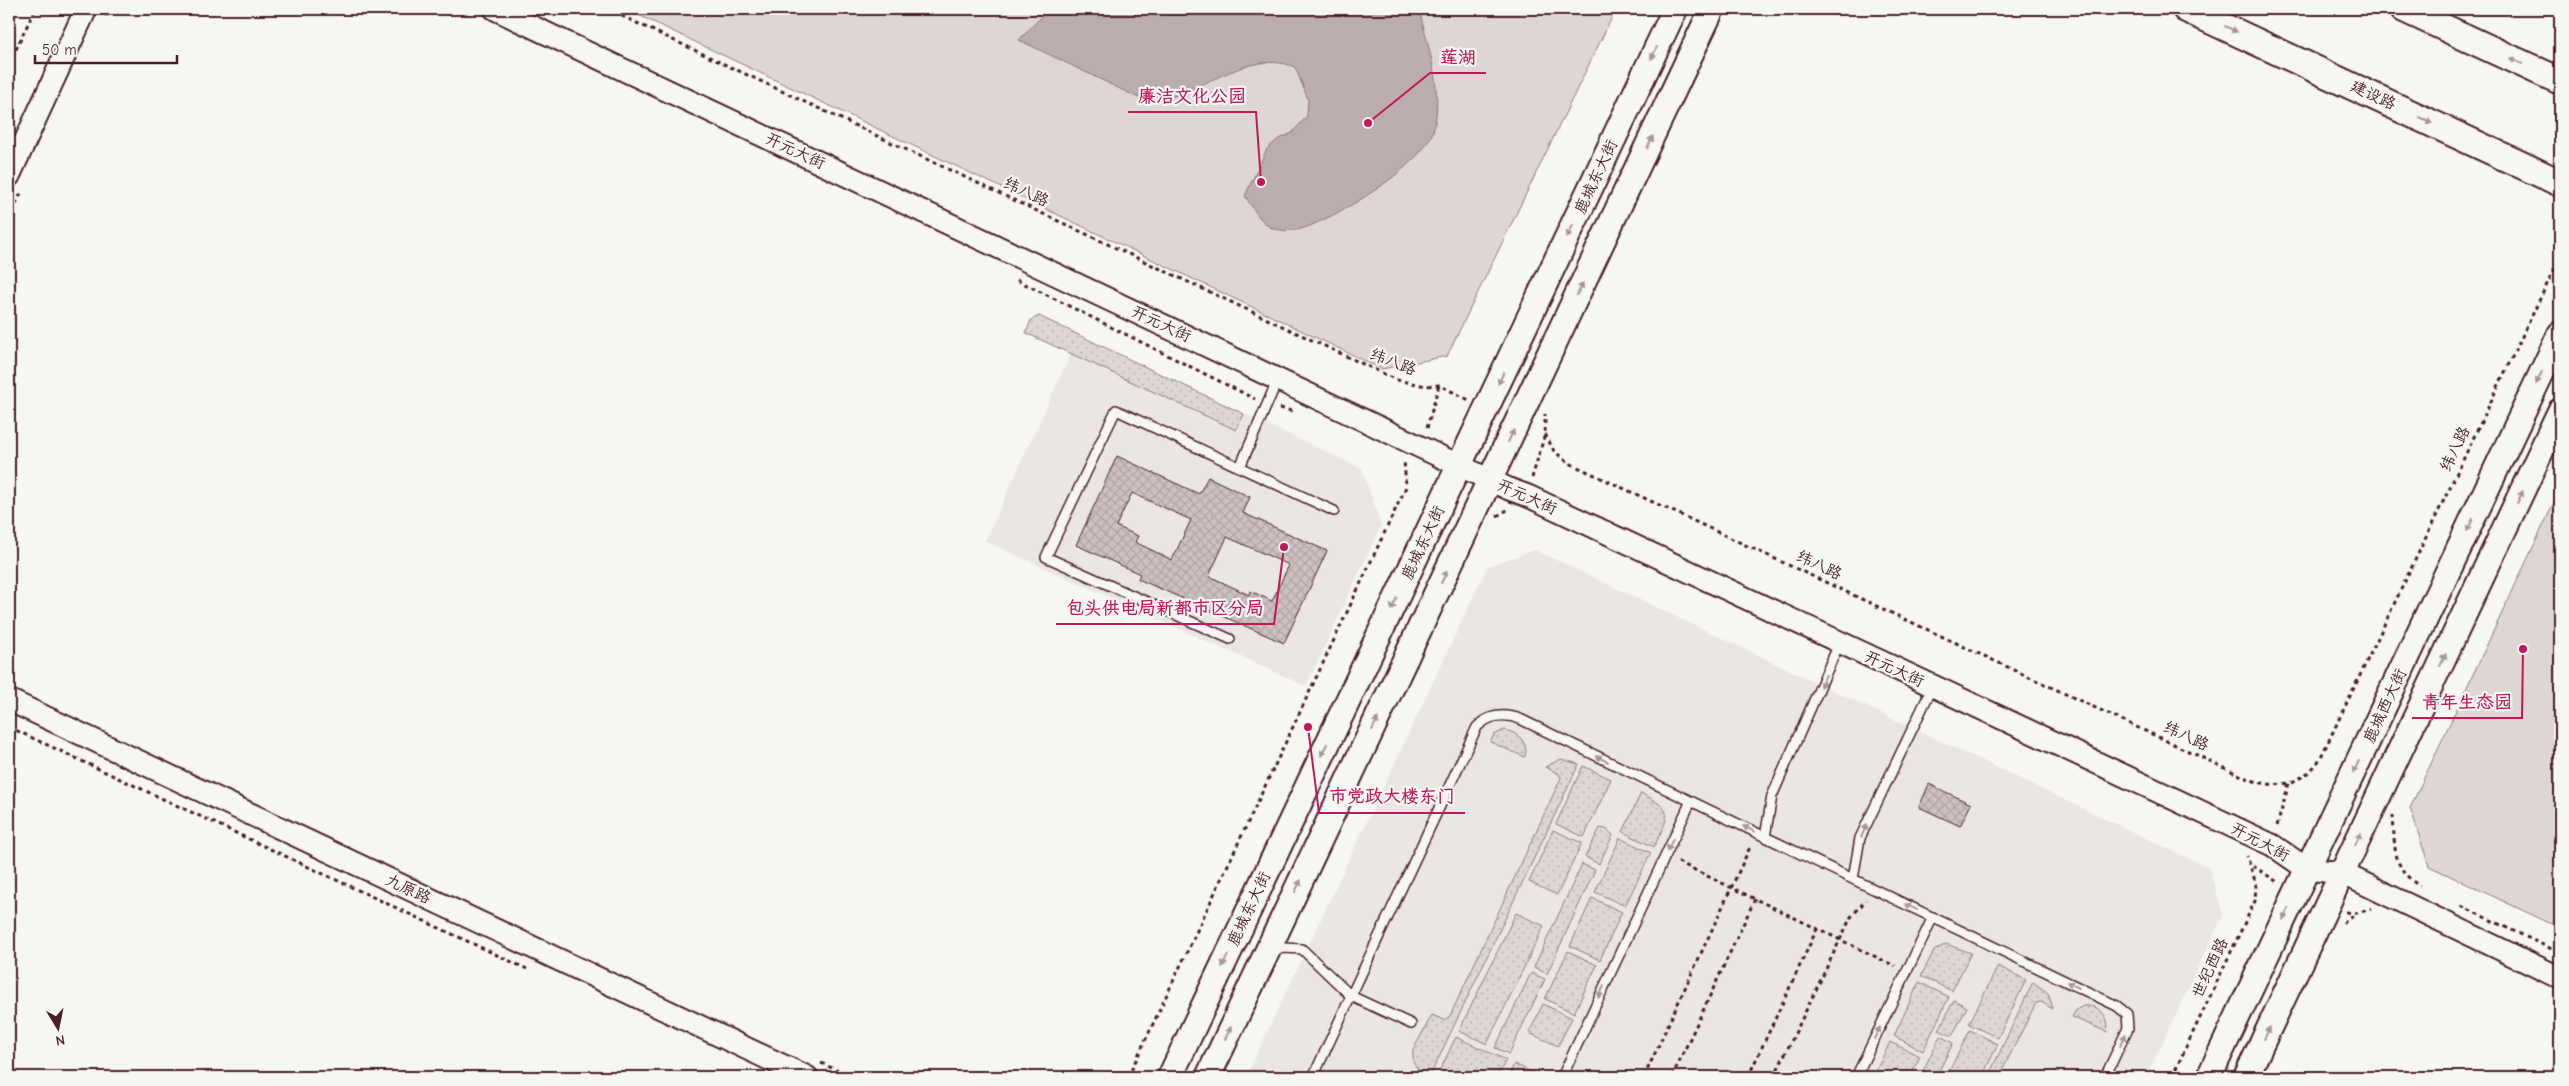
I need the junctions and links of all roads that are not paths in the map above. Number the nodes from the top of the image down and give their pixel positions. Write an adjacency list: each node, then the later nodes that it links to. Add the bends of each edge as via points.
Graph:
1 (86, 9): 8 (street)
2 (495, 9): 11 (street, 开元大街)
3 (1675, 9): 13 (main road, 鹿城东大街, one-way to 13)
4 (1712, 9): 15 (main road, 鹿城东大街, one-way to 4)
5 (2186, 9): 9 (main road, 建设路, one-way to 9)
6 (2404, 9): 7 (main road, one-way to 6)
7 (2560, 82)
8 (9, 176)
9 (2560, 183)
10 (2560, 334): 23 (main road, 鹿城西大街, one-way to 23)
11 (1278, 379): 13 (street, 开元大街); 14 (lane)
12 (2560, 411): 24 (main road, 鹿城西大街, one-way to 12)
13 (1460, 465): 15 (street, 开元大街); 32 (main road, 鹿城东大街, one-way to 32)
14 (1240, 467): 16 (lane); 17 (lane, via 1116,410 1046,557)
15 (1490, 480): 18 (street, 开元大街); 27 (main road, 鹿城东大街, one-way to 15)
16 (1334, 511)
17 (1230, 639)
18 (1849, 648): 19 (street, 开元大街); 22 (lane, one-way to 22, via 1838,646 1772,796)
19 (1942, 692): 23 (street, 开元大街, via 2272,845); 25 (lane, one-way to 19, via 1860,838 1931,690)
20 (9, 700): 31 (street, 九原路)
21 (1691, 801): 22 (lane, one-way to 21); 29 (lane, one-way to 29, via 1520,719 1504,715 1487,719 1477,727); 35 (lane, one-way to 35)
22 (1765, 837): 25 (lane)
23 (2307, 870): 24 (street, 开元大街); 38 (main road, 鹿城西大街, one-way to 38)
24 (2342, 873): 28 (street, 开元大街); 39 (main road, 鹿城西大街, one-way to 24)
25 (1853, 879): 26 (lane, one-way to 25)
26 (1933, 918): 36 (lane, one-way to 26); 37 (lane, one-way to 26, via 2128,1028 2129,1019 2124,1011)
27 (1267, 951): 29 (lane, via 1284,948 1302,950); 33 (main road, 鹿城东大街, one-way to 27)
28 (2560, 978)
29 (1351, 996): 30 (lane); 34 (lane)
30 (1410, 1024)
31 (806, 1077)
32 (1170, 1077)
33 (1208, 1077)
34 (1313, 1077)
35 (1562, 1077)
36 (1856, 1077)
37 (2105, 1077)
38 (2209, 1077)
39 (2246, 1077)

